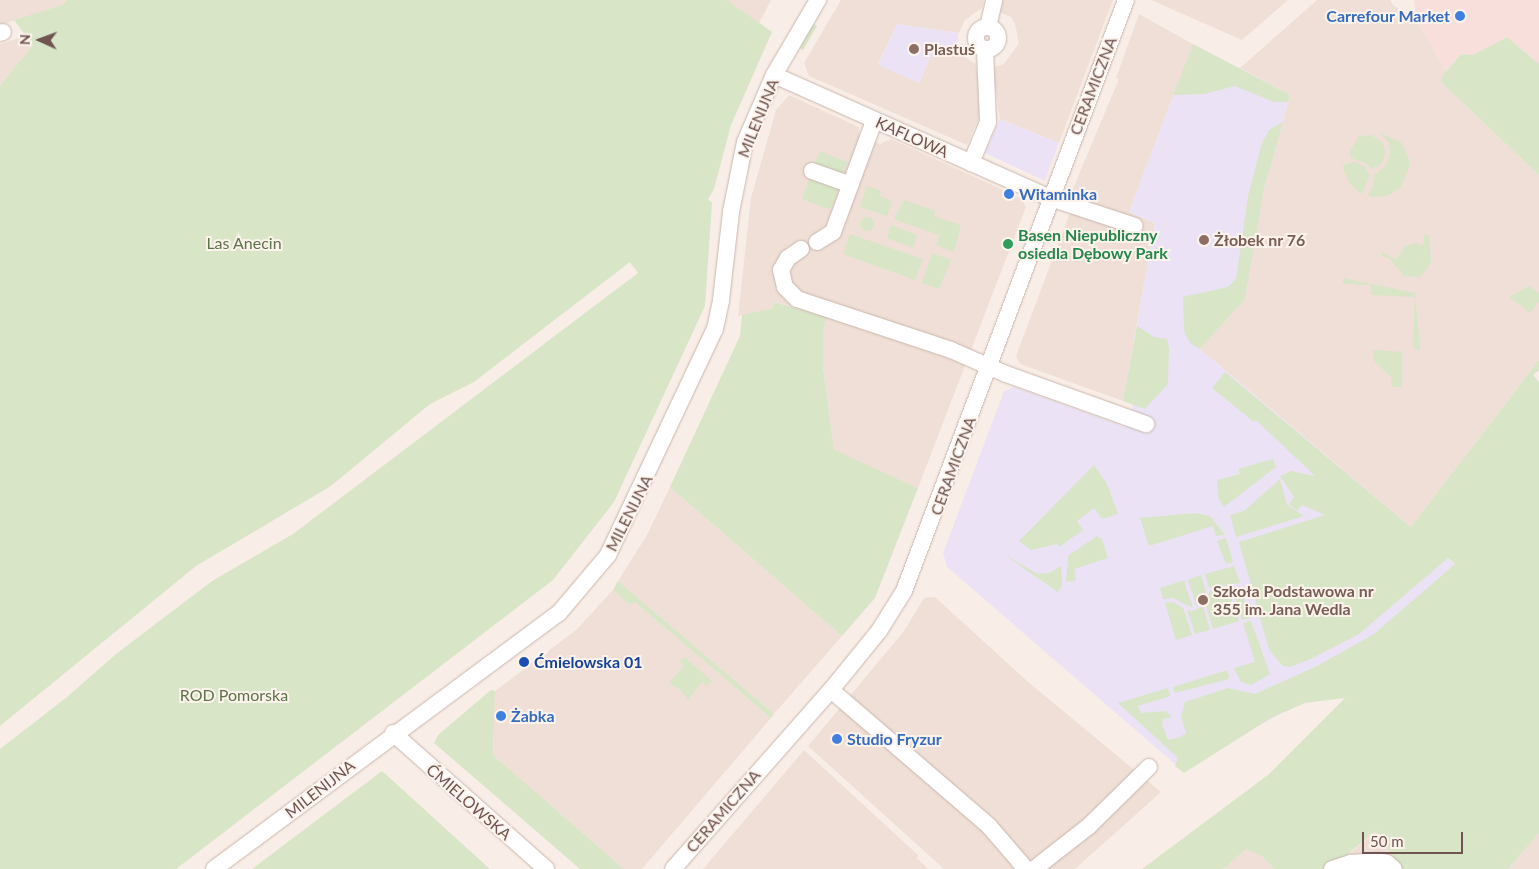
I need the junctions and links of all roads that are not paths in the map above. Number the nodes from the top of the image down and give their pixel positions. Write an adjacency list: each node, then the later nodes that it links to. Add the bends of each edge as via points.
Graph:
1 (818, 0): 4 (street, MILENIJNA)
2 (994, 0): 6 (street, via 988,27 995,30 999,38 993,48 985,49 988,122)
3 (1126, 0): 9 (street, CERAMICZNA)
4 (774, 76): 5 (street, KAFLOWA); 16 (street, MILENIJNA, via 739,165 715,329 608,555 559,613)
5 (874, 120): 6 (street, KAFLOWA); 8 (street)
6 (971, 163): 9 (street, KAFLOWA)
7 (812, 171): 8 (street)
8 (853, 194): 11 (street, via 833,232)
9 (1050, 198): 10 (street, KAFLOWA); 13 (street, CERAMICZNA)
10 (1135, 226)
11 (817, 242)
12 (800, 249): 13 (street, via 788,258 781,270 785,287 798,299)
13 (989, 365): 14 (street); 15 (street, CERAMICZNA, via 904,591 879,631)
14 (1146, 424)
15 (831, 690): 20 (street, CERAMICZNA); 21 (street, via 989,826)
16 (393, 733): 18 (street, MILENIJNA); 19 (street, ĆMIELOWSKA)
17 (1150, 767): 22 (street, via 1089,826)
18 (214, 869)
19 (546, 869)
20 (673, 869)
21 (1026, 869)
22 (1034, 869)
23 (1332, 869): 24 (street, via 1351,863 1377,861)
24 (1394, 869)

